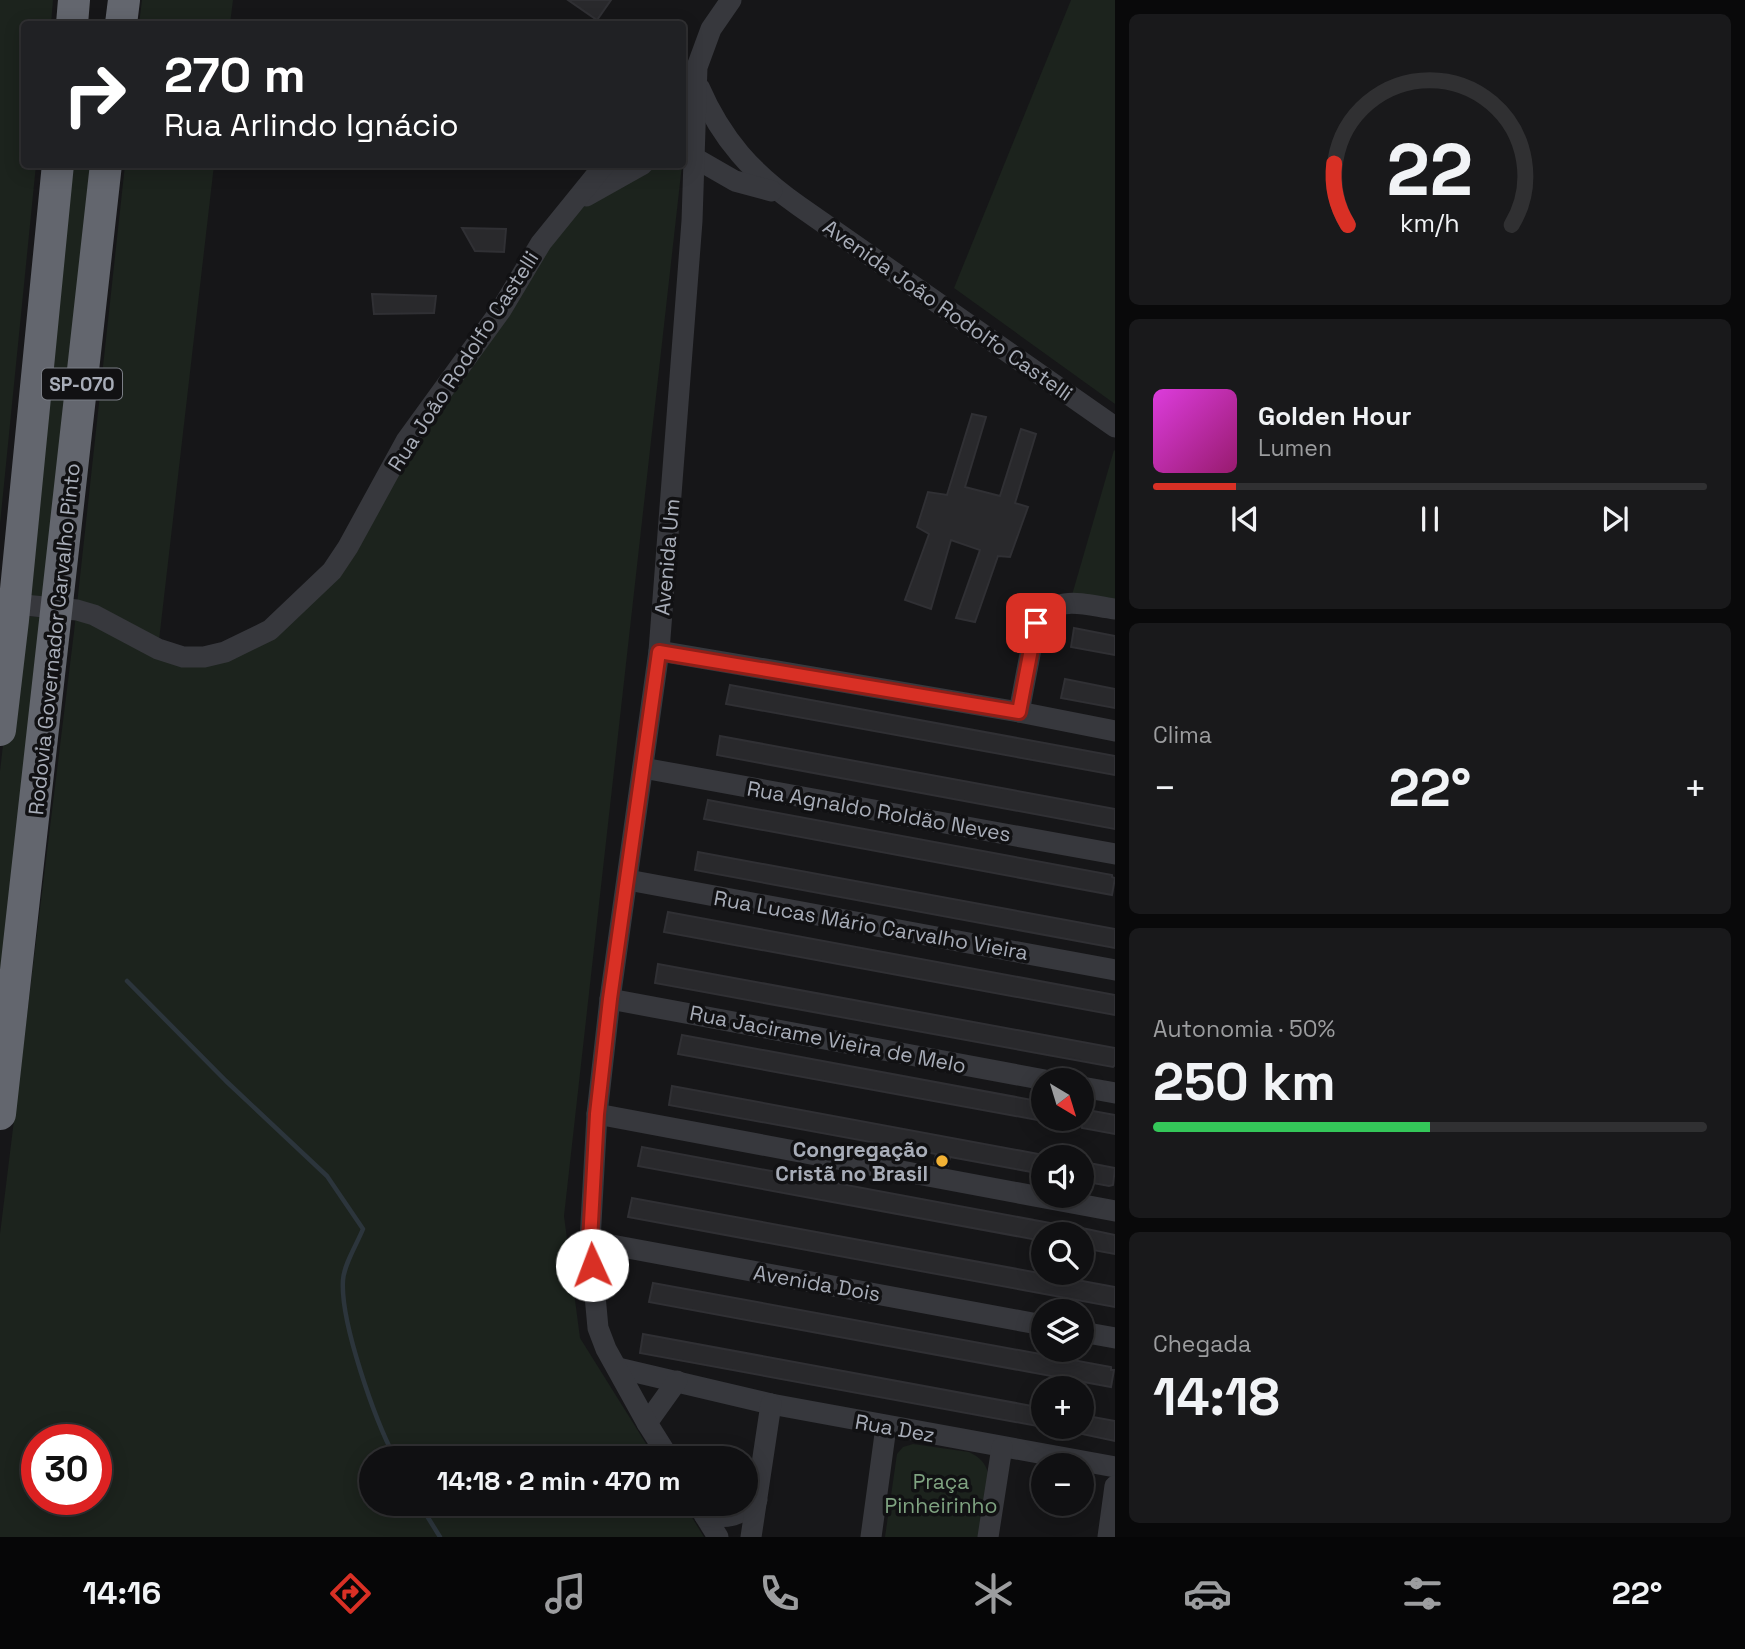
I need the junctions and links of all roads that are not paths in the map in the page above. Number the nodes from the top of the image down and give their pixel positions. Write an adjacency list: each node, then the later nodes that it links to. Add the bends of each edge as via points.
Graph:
1 (74, 0): 4 (highway)
2 (124, 0): 5 (highway)
3 (731, 0): 6 (street, via 711,29)
4 (72, 21)
5 (121, 21)
6 (689, 84): 7 (street, Avenida Um); 12 (street, via 734,148)
7 (689, 158): 12 (street, via 735,181); 17 (street, Avenida Um, via 692,221)
8 (58, 168): 15 (highway, Rodovia Governador Carvalho Pinto / SP-070)
9 (106, 168): 29 (highway, Rodovia Governador Carvalho Pinto / SP-070)
10 (602, 168): 13 (street, Rua João Rodolfo Castelli)
11 (636, 168): 13 (street)
12 (780, 193): 14 (street, Avenida João Rodolfo Castelli)
13 (567, 209): 15 (street, Rua João Rodolfo Castelli, via 406,441 332,571 270,630 225,652 183,657 77,610)
14 (1115, 427)
15 (9, 607): 19 (highway, Rodovia Governador Carvalho Pinto / SP-070)
16 (1115, 609): 18 (street, via 1064,602 1051,607 1036,623)
17 (659, 652): 18 (street); 21 (street, Avenida Um)
18 (1019, 712): 20 (street)
19 (0, 730)
20 (1115, 731)
21 (643, 768): 22 (street, Rua Agnaldo Roldão Neves); 23 (street, Avenida Um)
22 (1115, 854)
23 (628, 880): 24 (street, Rua Lucas Mário Carvalho Vieira); 25 (street, Avenida Um)
24 (1115, 970)
25 (610, 999): 26 (street, Rua Jacirame Vieira de Melo); 30 (street, Avenida Um)
26 (1031, 1077)
27 (1094, 1089): 28 (street)
28 (1115, 1093)
29 (0, 1114)
30 (597, 1114): 31 (street); 32 (street, Avenida Um)
31 (1115, 1211)
32 (590, 1241): 33 (street, Avenida Dois); 36 (street, Avenida Um, via 598,1328)
33 (1031, 1323)
34 (1094, 1334): 35 (street)
35 (1115, 1338)
36 (618, 1368): 37 (street, Rua Dez); 39 (street, Avenida Um)
37 (677, 1381): 38 (street, Rua Dez); 39 (street)
38 (771, 1404): 40 (street, Rua Dez); 45 (street)
39 (647, 1423): 41 (street, Avenida Um)
40 (886, 1427): 42 (street, Rua Dez); 50 (street)
41 (661, 1446)
42 (1002, 1447): 43 (street, Rua Dez); 51 (street)
43 (1115, 1467)
44 (1115, 1486): 52 (street)
45 (758, 1493)
46 (705, 1516): 48 (street)
47 (754, 1516): 49 (street)
48 (718, 1537)
49 (751, 1537)
50 (871, 1537)
51 (988, 1537)
52 (1108, 1537)

